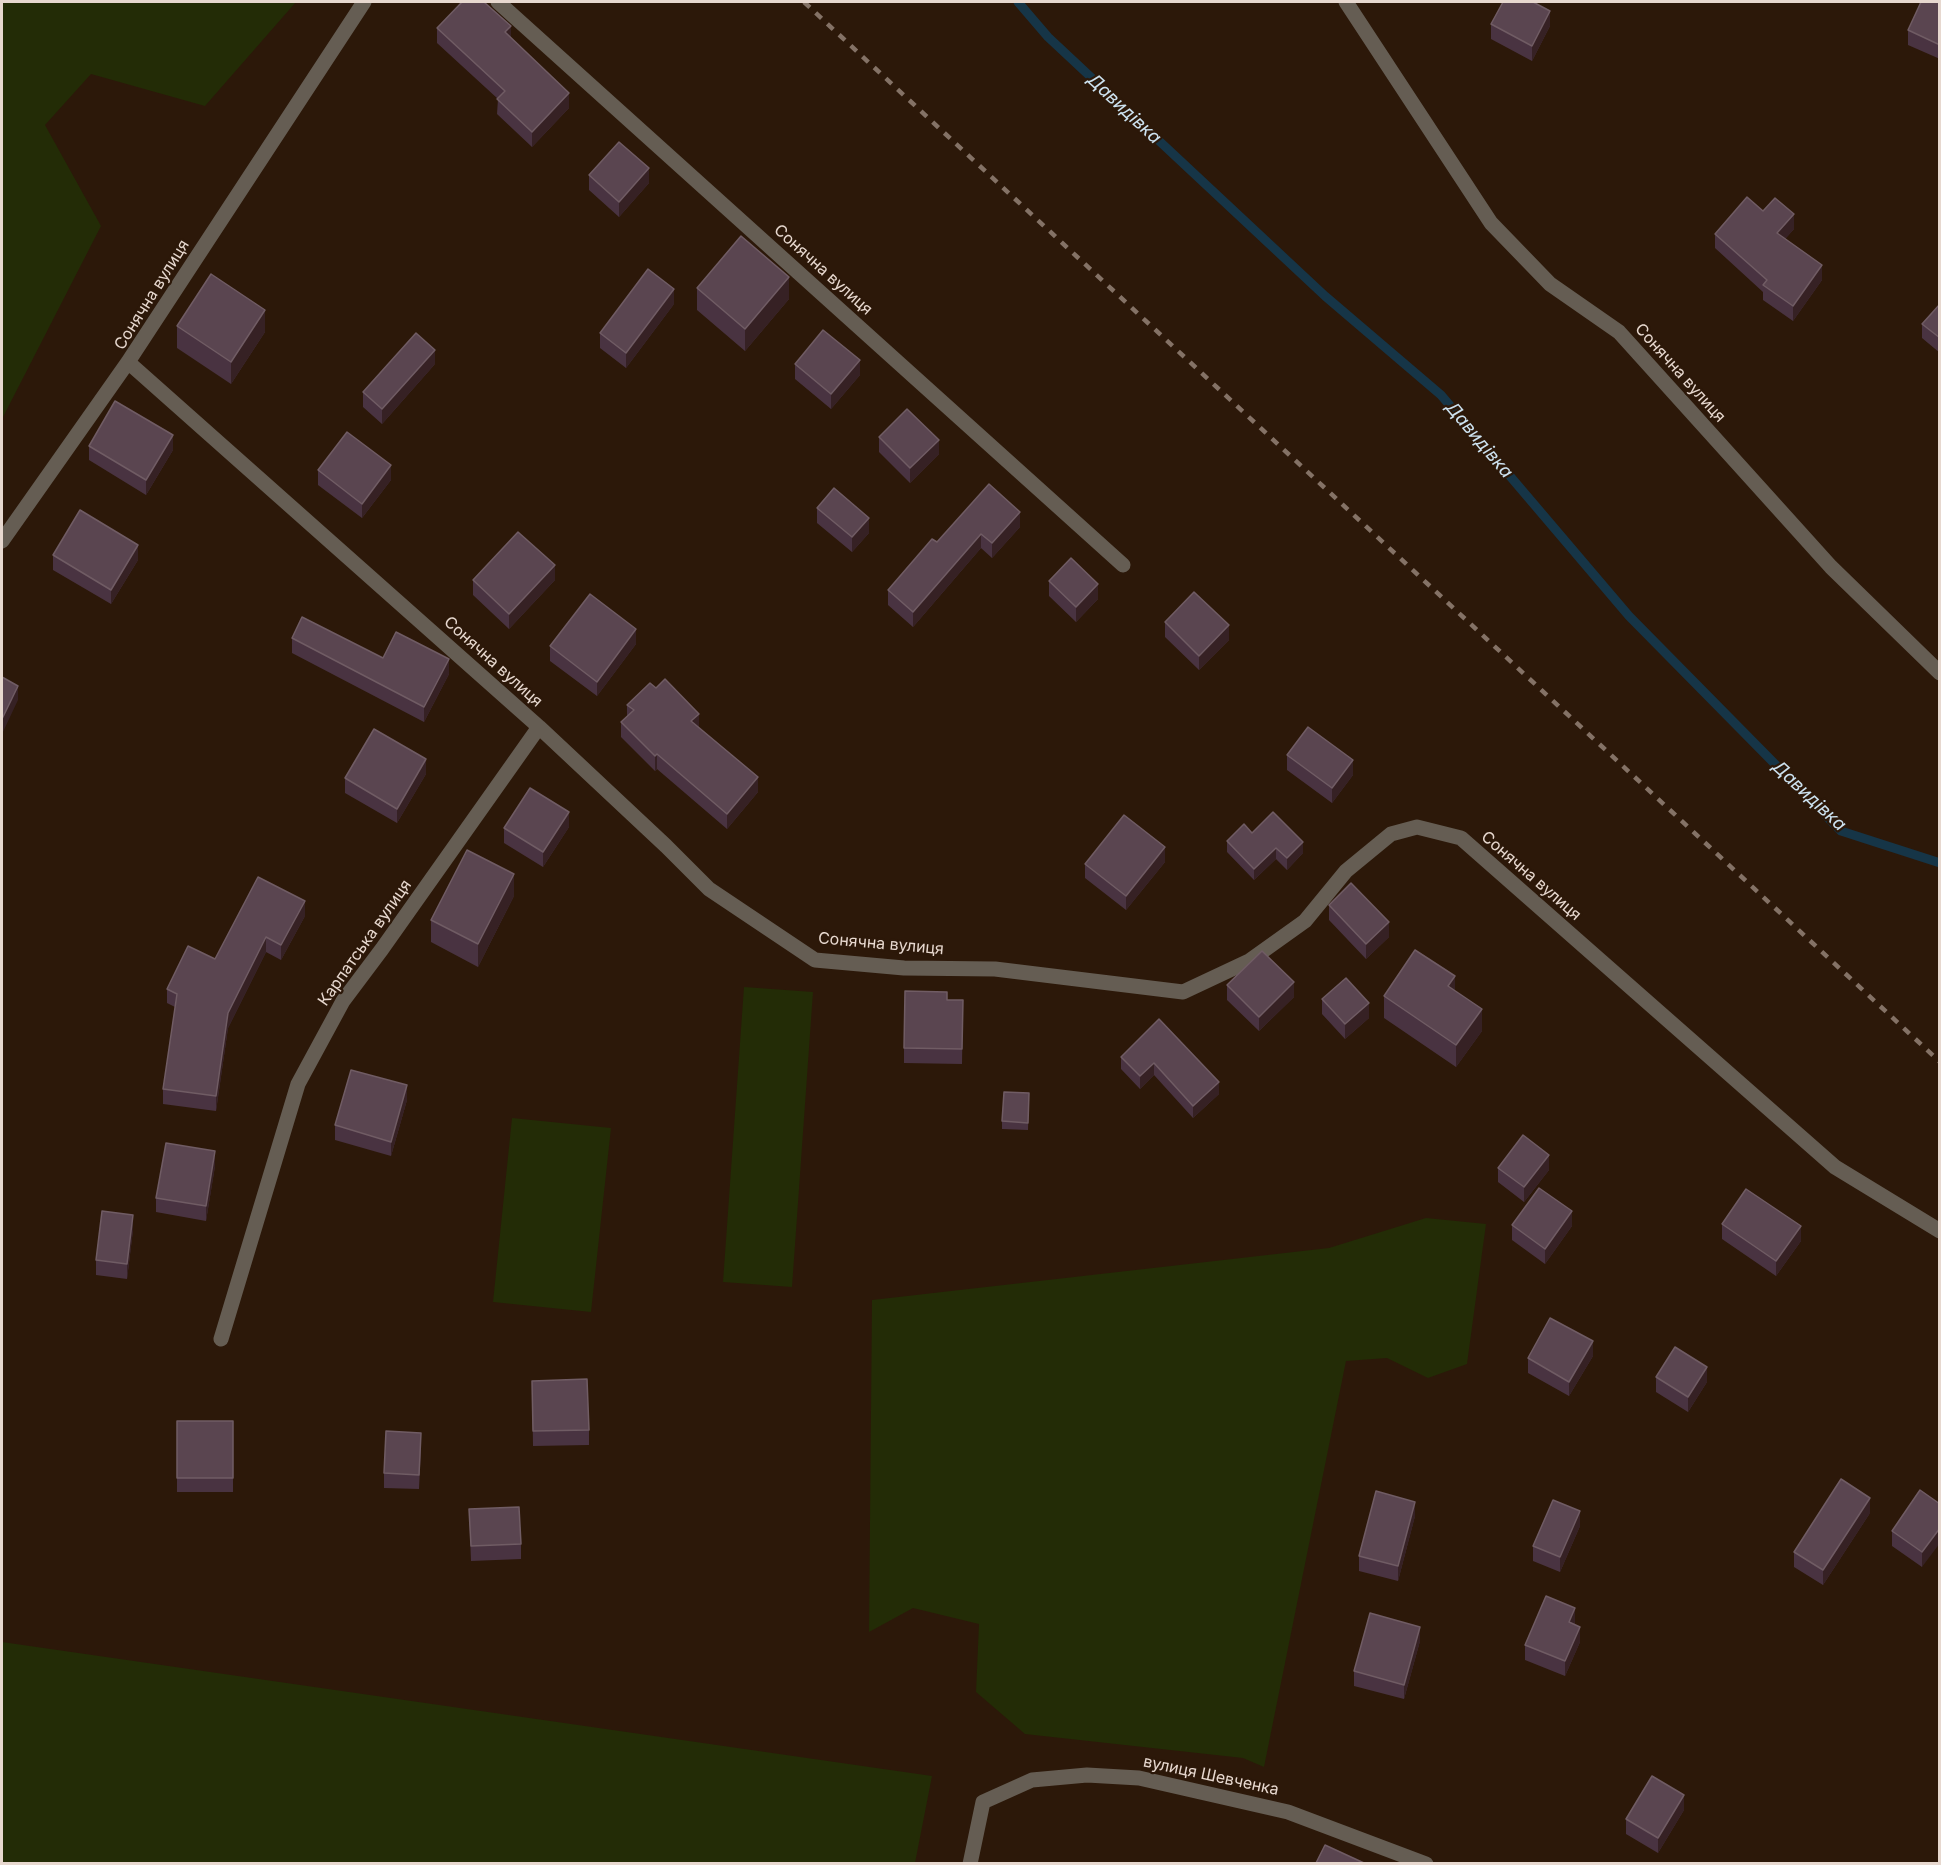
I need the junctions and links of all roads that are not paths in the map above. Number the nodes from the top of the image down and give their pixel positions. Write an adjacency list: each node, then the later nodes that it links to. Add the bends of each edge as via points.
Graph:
1 (364, 2): 4 (street, Сонячна вулиця)
2 (498, 2): 6 (street, Сонячна вулиця)
3 (1346, 2): 7 (street, Сонячна вулиця, via 1491,223 1551,284 1619,332 1831,567)
4 (128, 362): 5 (street); 8 (street, Сонячна вулиця)
5 (2, 542)
6 (1123, 565)
7 (1940, 674)
8 (538, 727): 9 (street, Сонячна вулиця, via 709,889 814,960 904,968 995,969 1183,992 1249,961 1305,921 1346,871 1391,834 1417,827 1461,838 1835,1167); 10 (street, Карпатська вулиця, via 343,1001 298,1084)
9 (1940, 1231)
10 (221, 1339)
11 (970, 1863): 12 (street, вулиця Шевченка, via 983,1802 1032,1780 1087,1775 1139,1778 1288,1812)
12 (1426, 1863)

